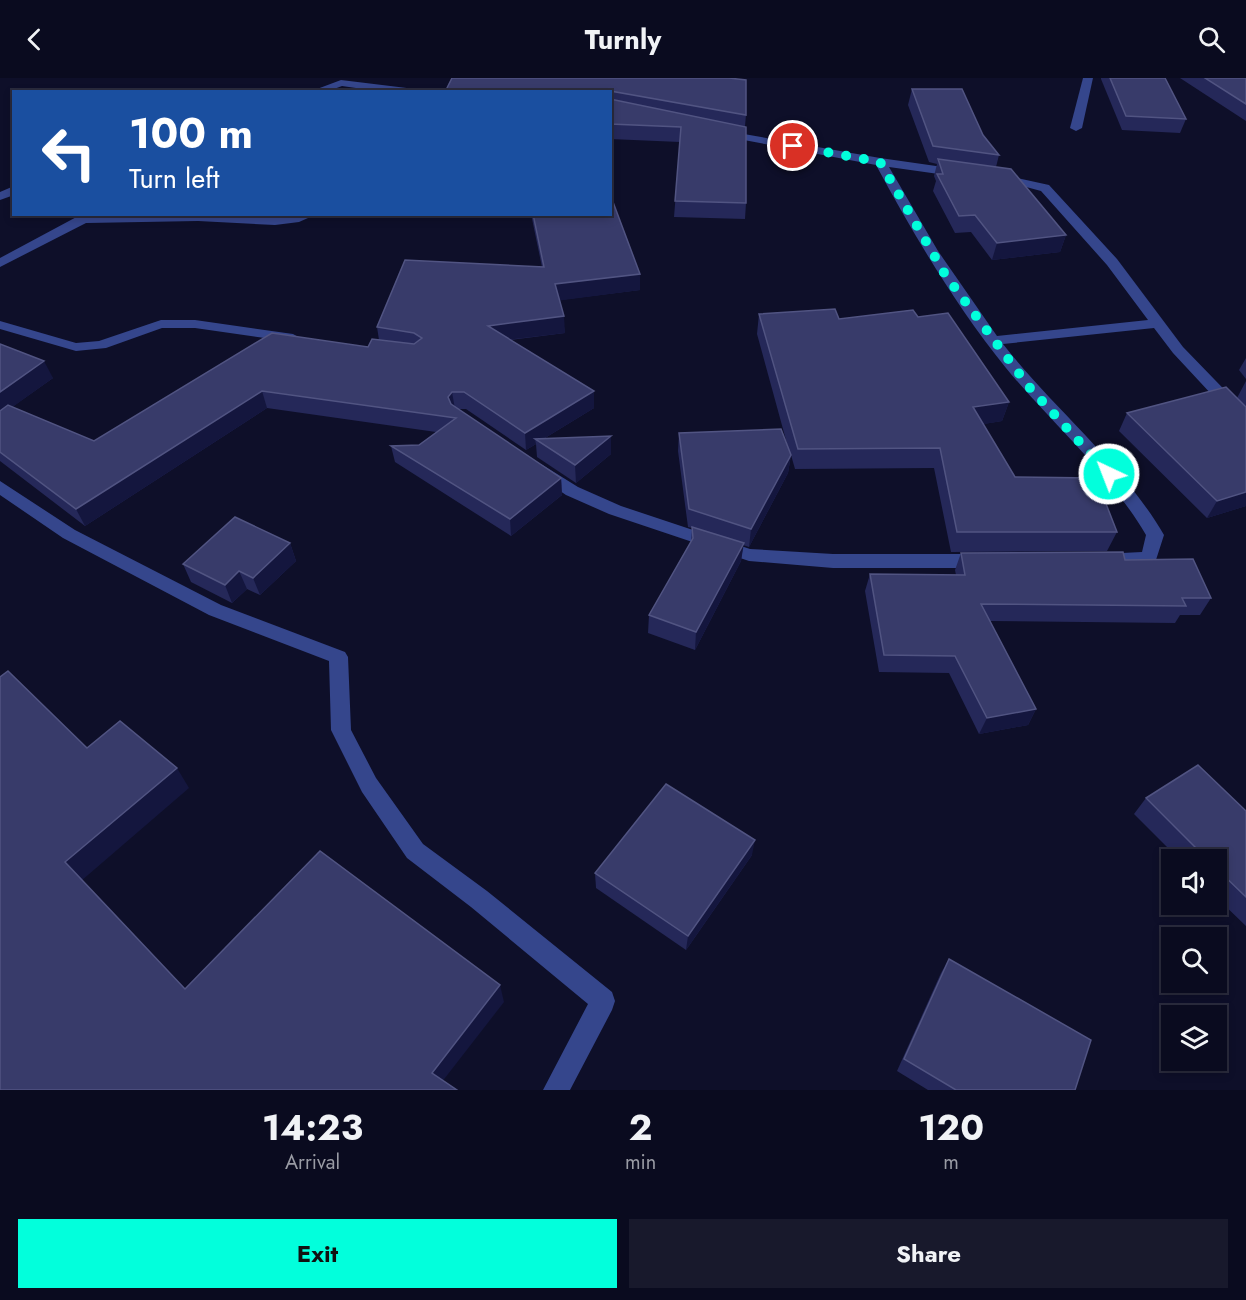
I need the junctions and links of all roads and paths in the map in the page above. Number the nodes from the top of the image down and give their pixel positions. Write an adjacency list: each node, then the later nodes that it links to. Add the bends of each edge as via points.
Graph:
1 (1088, 78): 5 (street)
2 (341, 81): 3 (street); 4 (street)
3 (319, 90)
4 (402, 90)
5 (1076, 128)
6 (706, 129): 7 (street)
7 (880, 162): 11 (street, via 1045,188 1112,262); 14 (street, via 946,276)
8 (306, 216): 9 (street, via 274,222 215,217)
9 (90, 217): 10 (street)
10 (0, 263)
11 (1158, 323): 14 (street); 15 (street, via 1178,350)
12 (0, 325): 13 (street, via 75,347 101,345 162,324 195,324)
13 (311, 340)
14 (994, 341): 19 (street, via 1030,388 1141,508 1155,535 1149,558)
15 (1246, 421)
16 (525, 459): 18 (street, via 572,491 615,510 749,555 833,561)
17 (0, 487): 20 (street, via 69,534 215,610 338,657 341,730 369,785 415,851 603,1001)
18 (996, 561)
19 (1090, 561)
20 (556, 1090)

